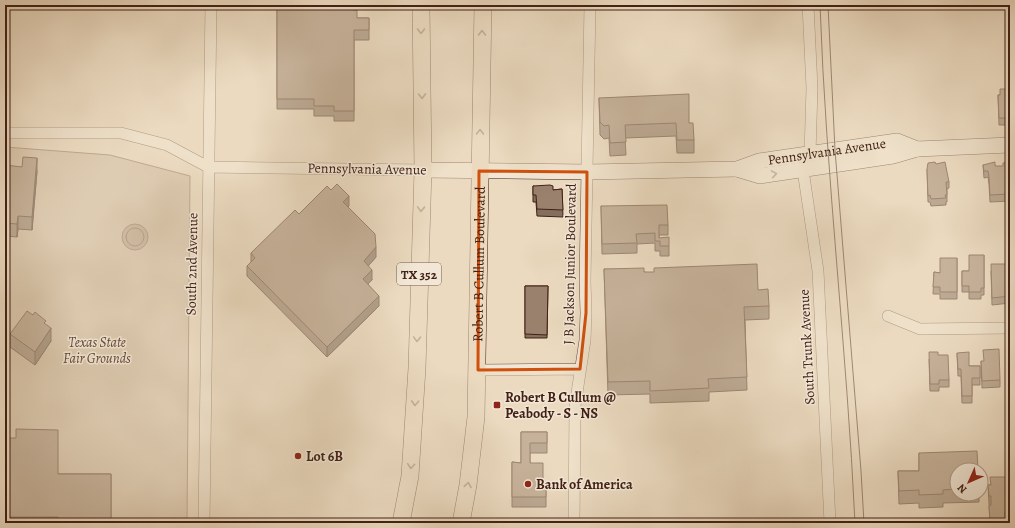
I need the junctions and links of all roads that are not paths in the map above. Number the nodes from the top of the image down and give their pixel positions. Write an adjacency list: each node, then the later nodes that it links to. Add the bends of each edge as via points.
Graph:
1 (211, 5): 10 (street, South 2nd Avenue)
2 (421, 5): 12 (main road, TX 352, one-way to 12)
3 (483, 5): 14 (main road, Robert B Cullum Boulevard, one-way to 3)
4 (590, 5): 15 (street, J B Jackson Junior Boulevard)
5 (808, 5): 9 (street, via 812,88)
6 (5, 133): 10 (street, Pennsylvania Avenue, via 121,133 167,145)
7 (1010, 145): 8 (street, Pennsylvania Avenue)
8 (916, 148): 9 (street, Pennsylvania Avenue, via 897,141); 13 (street, Pennsylvania Avenue, via 892,156)
9 (810, 154): 11 (street, Pennsylvania Avenue, via 759,161)
10 (208, 167): 12 (street, Pennsylvania Avenue); 20 (street, South 2nd Avenue)
11 (737, 169): 13 (street, Pennsylvania Avenue, one-way to 13, via 760,176); 15 (street, Pennsylvania Avenue)
12 (423, 170): 14 (street, Pennsylvania Avenue); 21 (main road, TX 352, one-way to 21, via 414,427 410,476)
13 (803, 170): 24 (street, South Trunk Avenue, via 818,271)
14 (479, 171): 15 (street, Pennsylvania Avenue); 19 (main road, Robert B Cullum Boulevard)
15 (586, 172): 18 (street, J B Jackson Junior Boulevard, via 586,313)
16 (888, 316): 17 (street, via 920,329)
17 (1010, 328)
18 (580, 369): 19 (street); 23 (street, J B Jackson Junior Boulevard, via 575,406)
19 (478, 370): 22 (main road, Robert B Cullum Boulevard, one-way to 19, via 472,451)
20 (204, 523)
21 (401, 523)
22 (461, 523)
23 (574, 523)
24 (830, 523)

